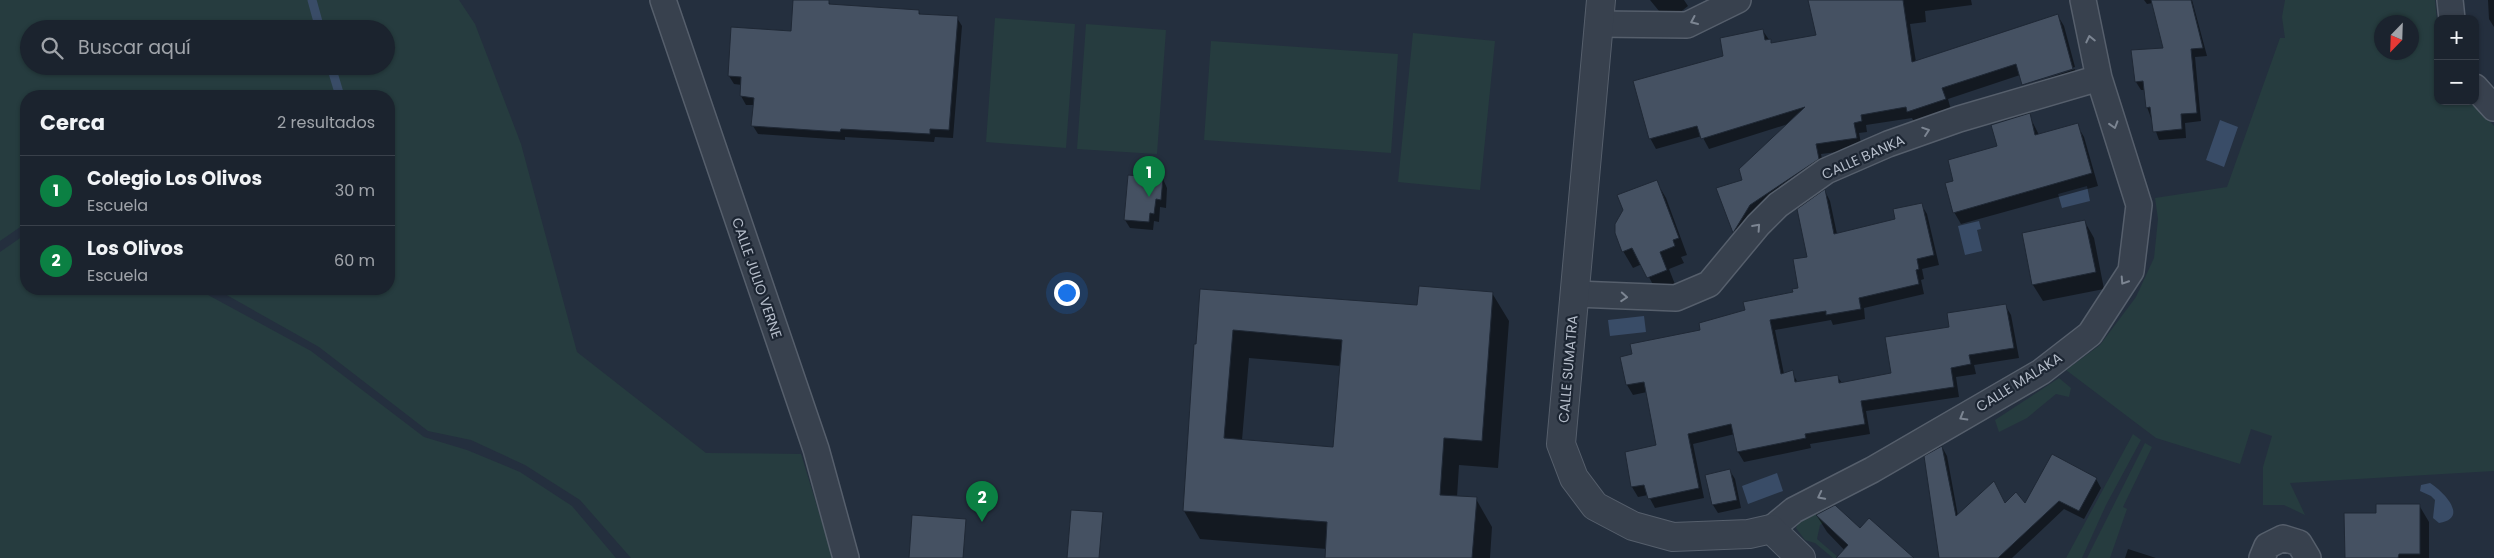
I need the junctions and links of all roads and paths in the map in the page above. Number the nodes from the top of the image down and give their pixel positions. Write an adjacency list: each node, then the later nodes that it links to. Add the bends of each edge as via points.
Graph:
1 (663, 0): 12 (street, CALLE JULIO VERNE, via 816,449)
2 (1738, 0): 5 (street, one-way to 5, via 1687,25)
3 (2083, 0): 7 (street, CALLE MALAKA, one-way to 3)
4 (2450, 0): 6 (street)
5 (1600, 12): 10 (street, CALLE SUMATRA)
6 (2452, 15)
7 (2099, 78): 10 (street, CALLE BANKA, one-way to 7, via 1676,298 1709,284 1771,211 1826,171 1888,144 1960,119); 11 (street, CALLE MALAKA, one-way to 11, via 2139,205 2131,271 2090,334 2041,372 1872,470 1794,510)
8 (2479, 91): 9 (street)
9 (2494, 108)
10 (1576, 294): 11 (street, CALLE SUMATRA, via 1561,444 1574,478 1595,506 1633,526 1673,537)
11 (1771, 530): 13 (street)
12 (846, 558)
13 (1801, 558)
14 (2262, 558): 15 (street, via 2267,546 2283,538 2299,543)
15 (2308, 558)

